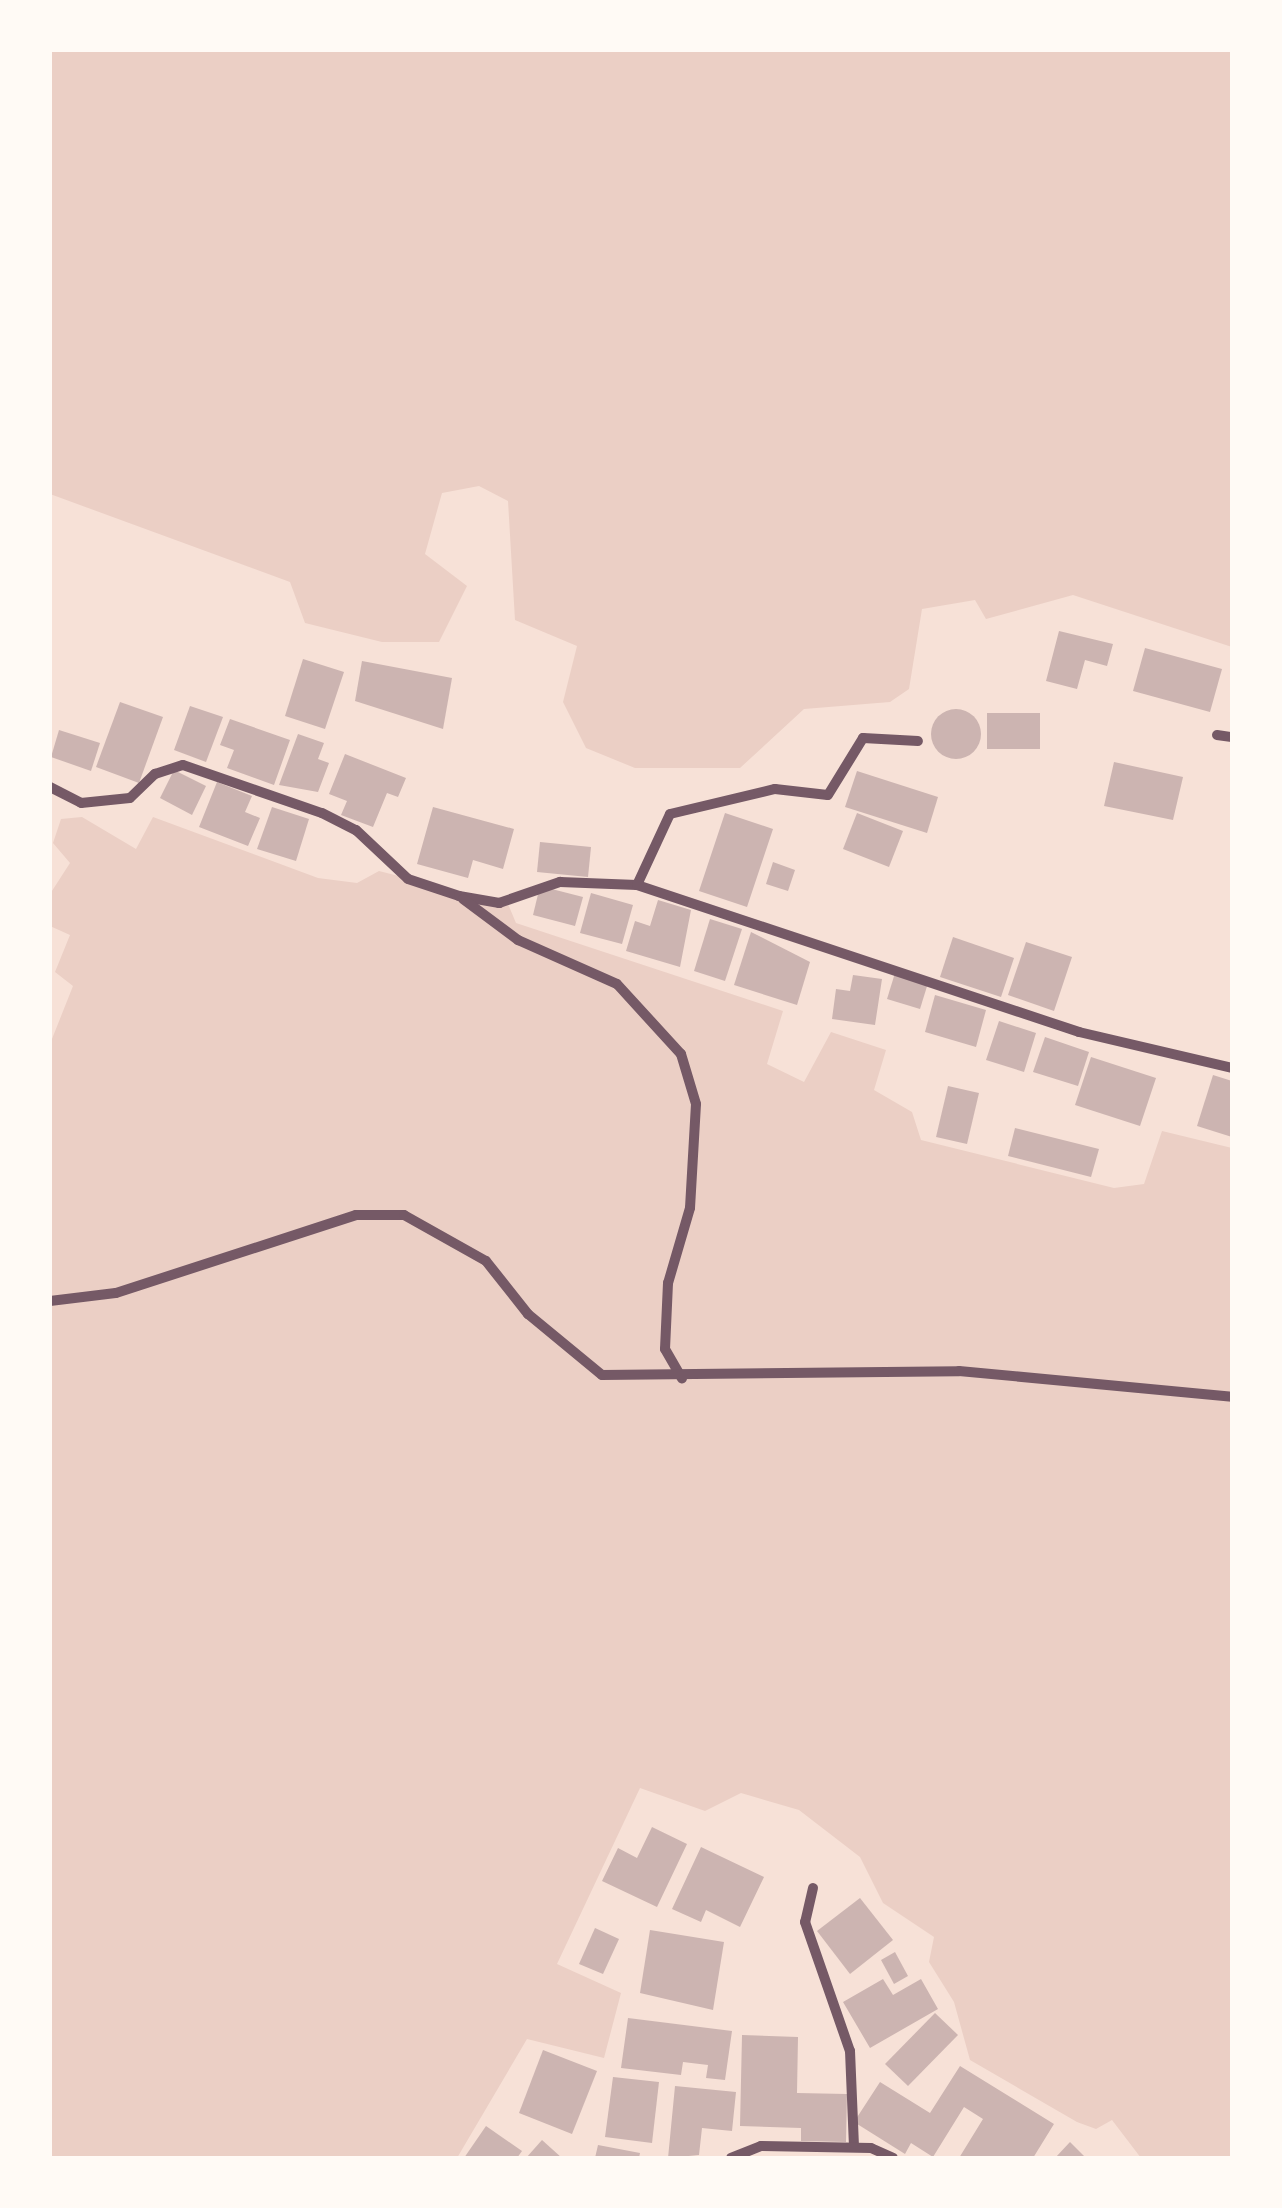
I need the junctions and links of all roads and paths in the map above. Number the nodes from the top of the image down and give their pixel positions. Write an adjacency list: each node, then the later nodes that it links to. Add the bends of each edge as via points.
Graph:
1 (1217, 735): 2 (street)
2 (1232, 737)
3 (918, 741): 5 (street, via 862,738 828,795 774,789 670,814)
4 (50, 787): 6 (street, via 82,803 130,798 155,774 183,765 322,813 356,830 408,879)
5 (637, 885): 6 (street, via 560,882 499,903); 7 (street, via 1079,1032)
6 (459, 896): 9 (street, via 518,940 617,984 681,1054 696,1104 690,1208 668,1282 665,1349)
7 (1232, 1068)
8 (50, 1301): 9 (street, via 116,1293 356,1215 404,1215 486,1260 528,1314 602,1375)
9 (682, 1378): 10 (street, via 958,1371)
10 (1232, 1397)
11 (813, 1888): 12 (street, via 805,1922 850,2051)
12 (854, 2147): 13 (street, via 761,2146); 14 (street)
13 (732, 2158)
14 (893, 2158)

